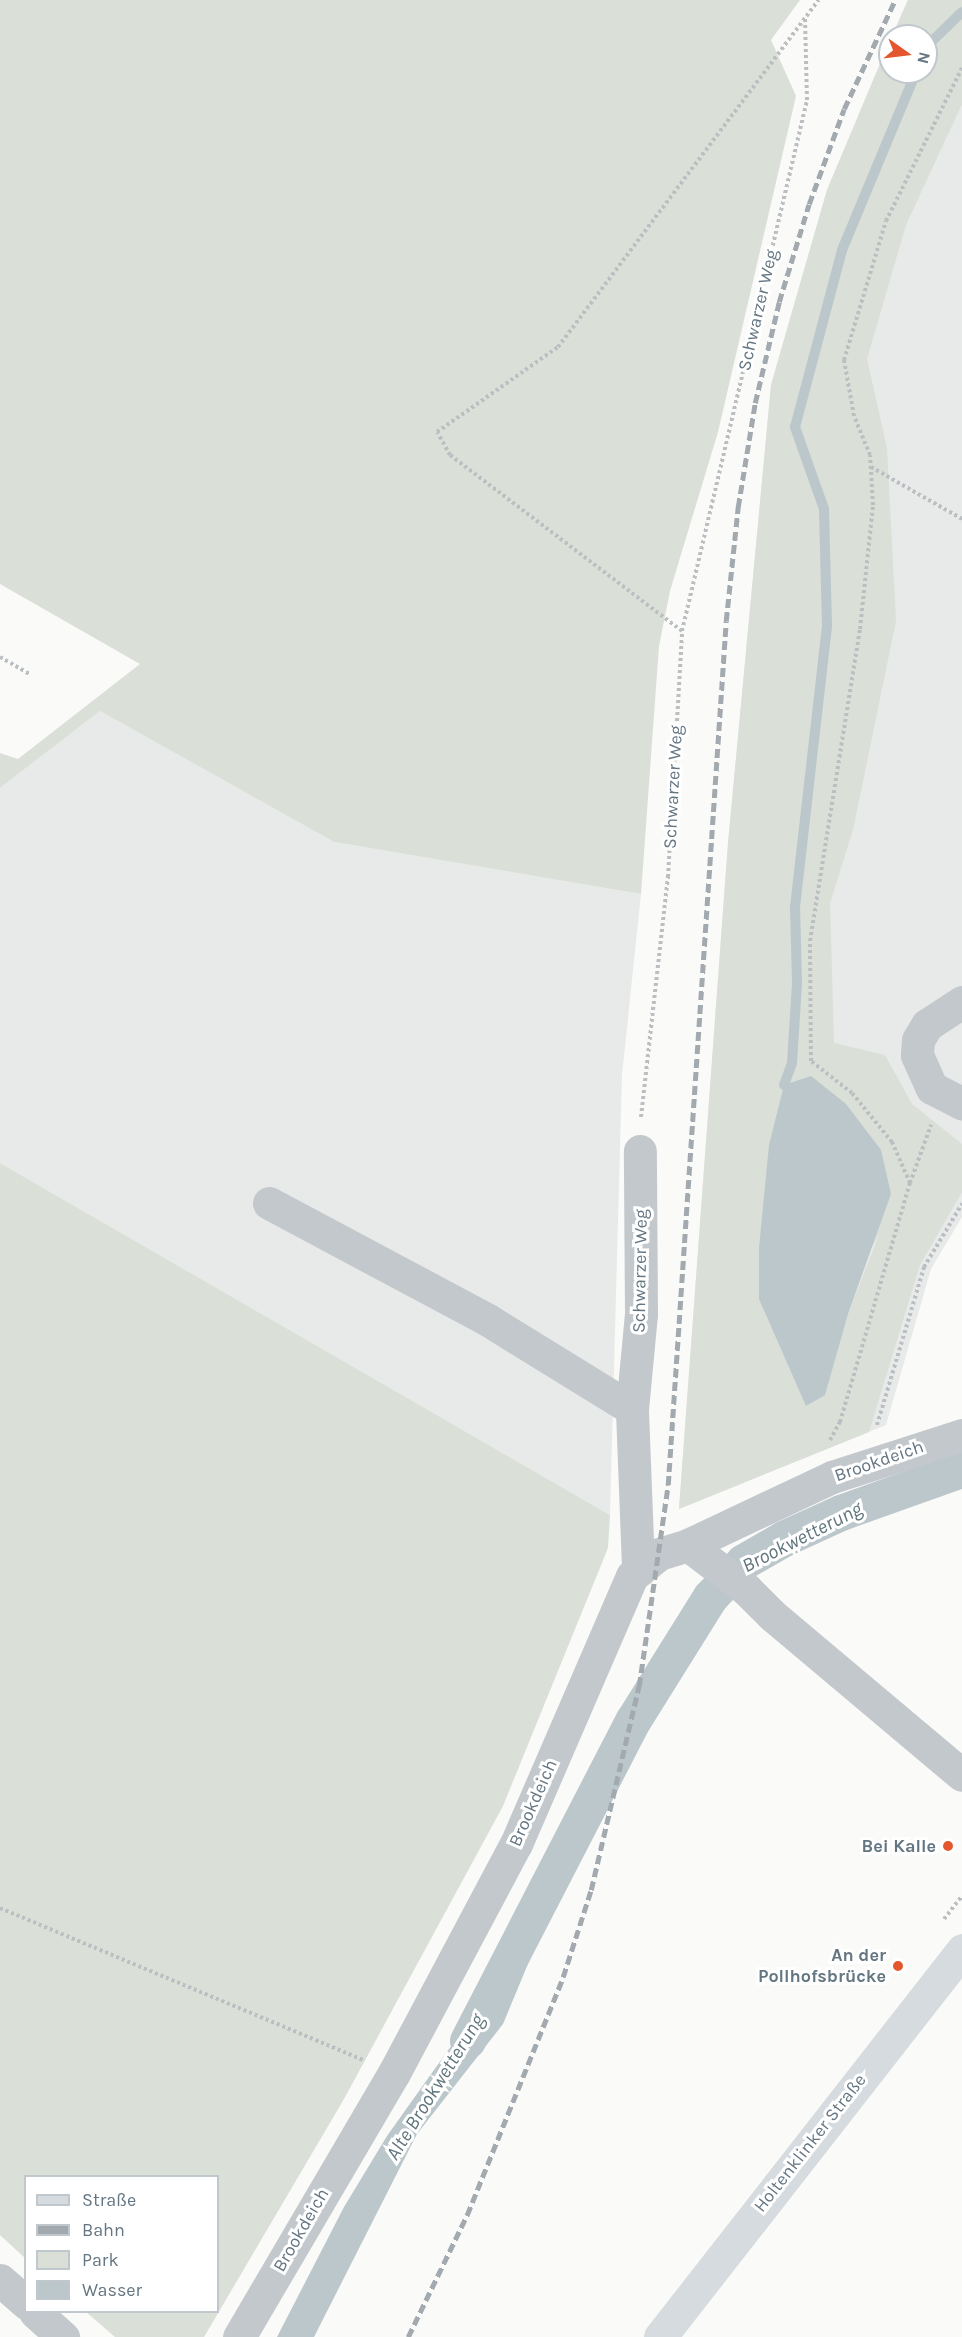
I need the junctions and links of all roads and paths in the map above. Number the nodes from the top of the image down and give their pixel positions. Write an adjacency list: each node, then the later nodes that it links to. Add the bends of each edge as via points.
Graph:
1 (819, 0): 2 (path)
2 (805, 19): 6 (path, Schwarzer Weg, via 807,100); 6 (path, via 558,347 437,432 450,455)
3 (962, 68): 4 (path, via 886,220 844,360 854,416)
4 (870, 467): 5 (path); 12 (path, via 873,505 860,629 810,941 811,1061 852,1093 892,1142)
5 (962, 519)
6 (682, 631): 11 (path, Schwarzer Weg, via 668,877 643,1077)
7 (0, 657): 8 (path)
8 (29, 674)
9 (962, 1002): 10 (street, via 927,1025 918,1040 923,1074 932,1088)
10 (955, 1101): 12 (path, via 926,1132)
11 (640, 1151): 15 (street, Schwarzer Weg, via 641,1314)
12 (910, 1183): 18 (path, via 840,1422 824,1453)
13 (269, 1203): 15 (street, via 488,1320)
14 (962, 1203): 17 (path, via 924,1267 875,1432)
15 (632, 1409): 20 (street, Schwarzer Weg)
16 (962, 1435): 17 (street, Brookdeich)
17 (880, 1458): 18 (street, Brookdeich)
18 (832, 1477): 19 (street, Brookdeich)
19 (688, 1545): 20 (street, Brookdeich, via 659,1554); 21 (street)
20 (639, 1567): 24 (street, Brookdeich, via 516,1844)
21 (962, 1774)
22 (0, 1908): 24 (path)
23 (962, 1950): 30 (main road, Holtenklinker Straße)
24 (394, 2073): 29 (street, Brookdeich)
25 (0, 2280): 26 (street)
26 (24, 2301)
27 (36, 2313): 28 (street)
28 (63, 2337)
29 (239, 2337)
30 (660, 2337)

